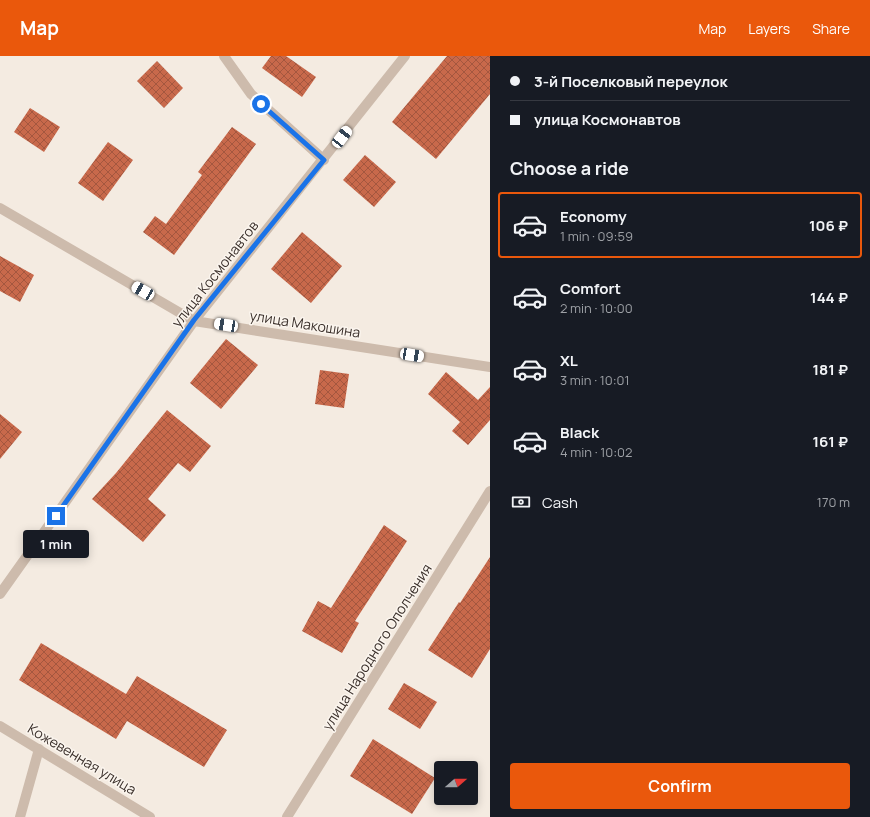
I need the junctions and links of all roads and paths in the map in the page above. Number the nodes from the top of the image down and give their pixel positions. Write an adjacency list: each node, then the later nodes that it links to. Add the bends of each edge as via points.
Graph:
1 (224, 56): 3 (street, via 251,94)
2 (406, 56): 3 (street, улица Космонавтов)
3 (324, 160): 5 (street, улица Космонавтов)
4 (0, 208): 5 (street, улица Макошина)
5 (194, 320): 6 (street, улица Макошина); 8 (street, улица Космонавтов)
6 (490, 367)
7 (490, 491): 13 (street, улица Народного Ополчения)
8 (0, 594)
9 (0, 726): 10 (street, Кожевенная улица)
10 (39, 749): 11 (street); 12 (street, Кожевенная улица)
11 (20, 817)
12 (150, 817)
13 (287, 817)

